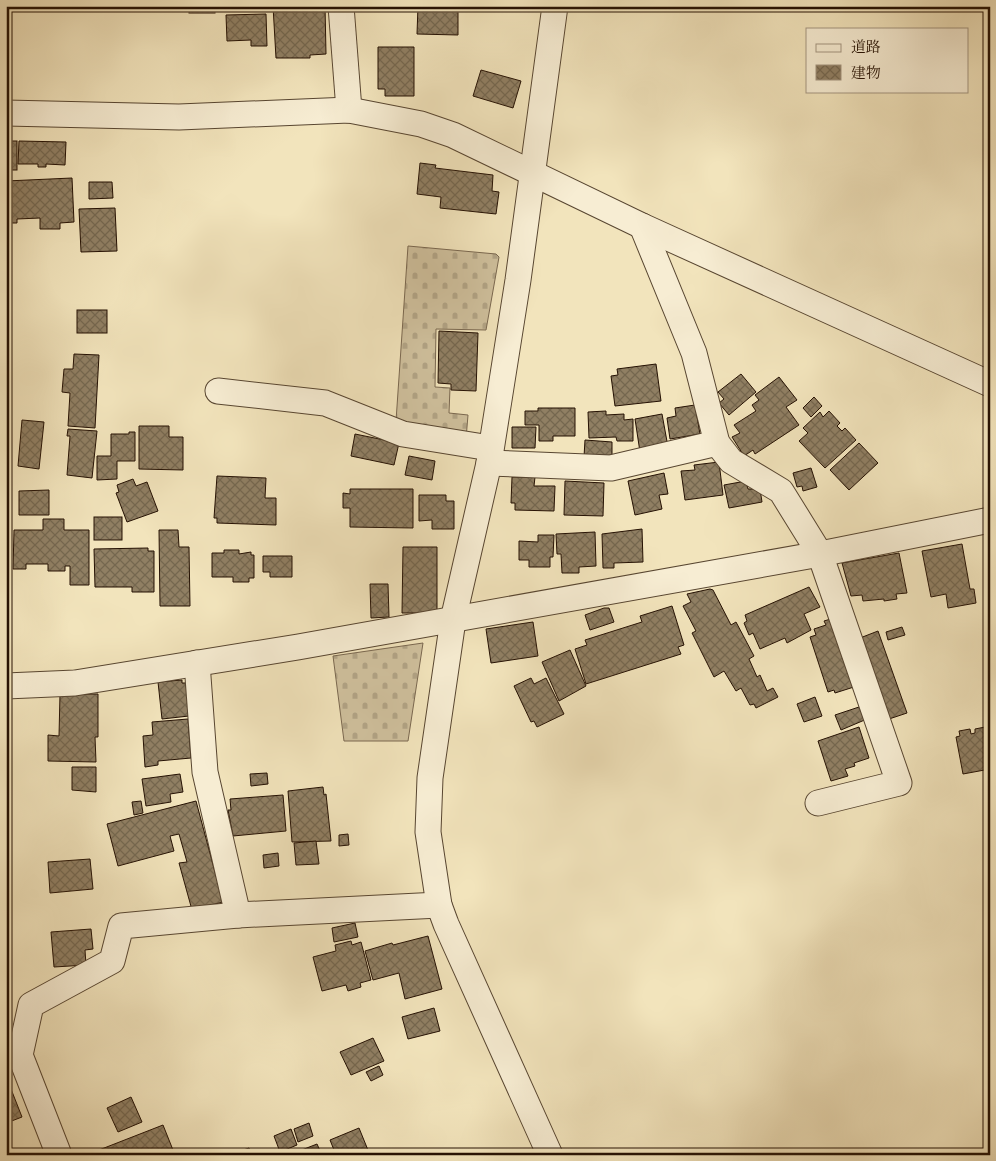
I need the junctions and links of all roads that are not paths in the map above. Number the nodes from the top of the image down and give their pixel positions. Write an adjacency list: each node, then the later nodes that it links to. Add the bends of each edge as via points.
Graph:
1 (341, 6): 3 (street)
2 (555, 6): 5 (street)
3 (349, 110): 4 (street, via 179,117); 5 (street, via 421,124 453,135)
4 (6, 113)
5 (531, 174): 6 (street); 10 (street)
6 (642, 226): 7 (street); 9 (street, via 694,353)
7 (990, 384)
8 (218, 391): 10 (street, via 325,403 403,434)
9 (717, 443): 10 (street, via 611,468); 12 (street, via 731,461 781,491)
10 (490, 456): 13 (street)
11 (990, 520): 12 (street)
12 (820, 554): 13 (street); 16 (street, via 899,783)
13 (453, 620): 14 (street); 17 (street, via 430,778 428,832)
14 (197, 663): 15 (street, via 75,682); 18 (street, via 205,772)
15 (6, 686)
16 (818, 803)
17 (439, 905): 18 (street); 21 (street)
18 (238, 915): 19 (street, via 121,926 112,961 31,1005)
19 (13, 1057): 20 (street)
20 (59, 1155)
21 (550, 1155)

